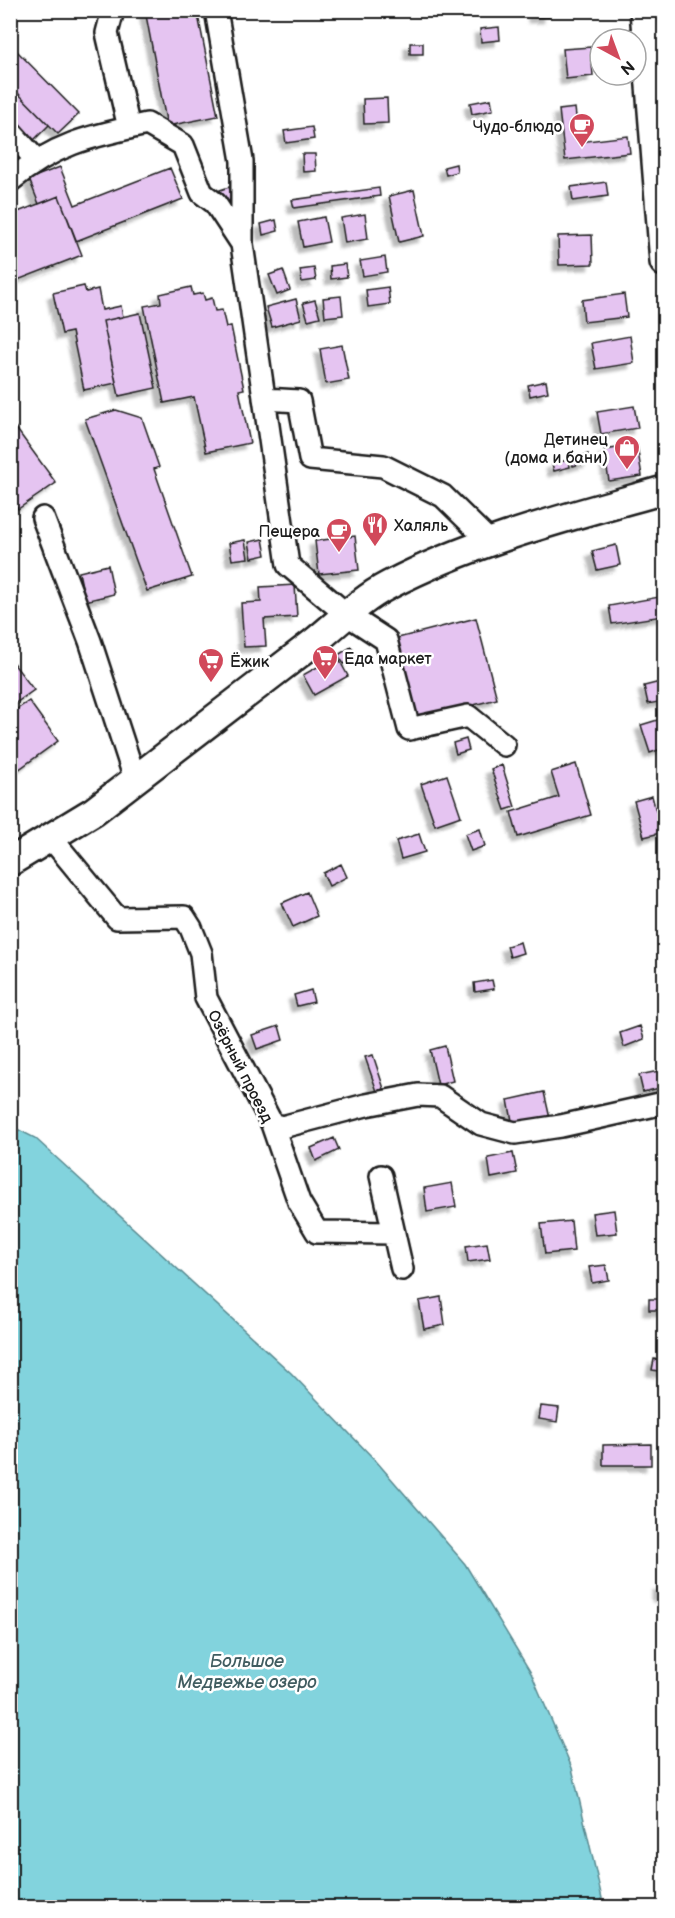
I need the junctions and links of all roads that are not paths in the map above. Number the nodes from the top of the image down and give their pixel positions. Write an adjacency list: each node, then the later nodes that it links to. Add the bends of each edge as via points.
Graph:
1 (113, 10): 4 (street, via 107,33)
2 (216, 10): 8 (street, via 242,161)
3 (644, 10): 9 (main road)
4 (129, 128): 6 (street, via 82,138); 8 (street, via 147,124 183,145 202,193 215,203)
5 (10, 131): 6 (street)
6 (37, 161): 7 (street)
7 (10, 181)
8 (242, 244): 10 (street)
9 (664, 262)
10 (264, 399): 13 (street, via 299,401 310,459 383,466 443,496); 14 (street, via 288,565)
11 (664, 490): 13 (main road)
12 (43, 518): 16 (street, via 90,641)
13 (491, 543): 14 (main road, via 437,562 387,586)
14 (346, 614): 15 (street, via 386,640 409,729 468,716); 16 (main road)
15 (504, 745)
16 (135, 779): 17 (main road)
17 (52, 839): 18 (main road); 20 (street, Озёрный проезд, via 117,918 183,917 201,953 206,998)
18 (10, 862)
19 (664, 1102): 20 (street, via 515,1133 481,1124 440,1096 418,1095 282,1127)
20 (272, 1124): 22 (street, Озёрный проезд, via 299,1202 317,1232)
21 (381, 1176): 22 (street)
22 (394, 1233): 23 (street)
23 (402, 1269)

